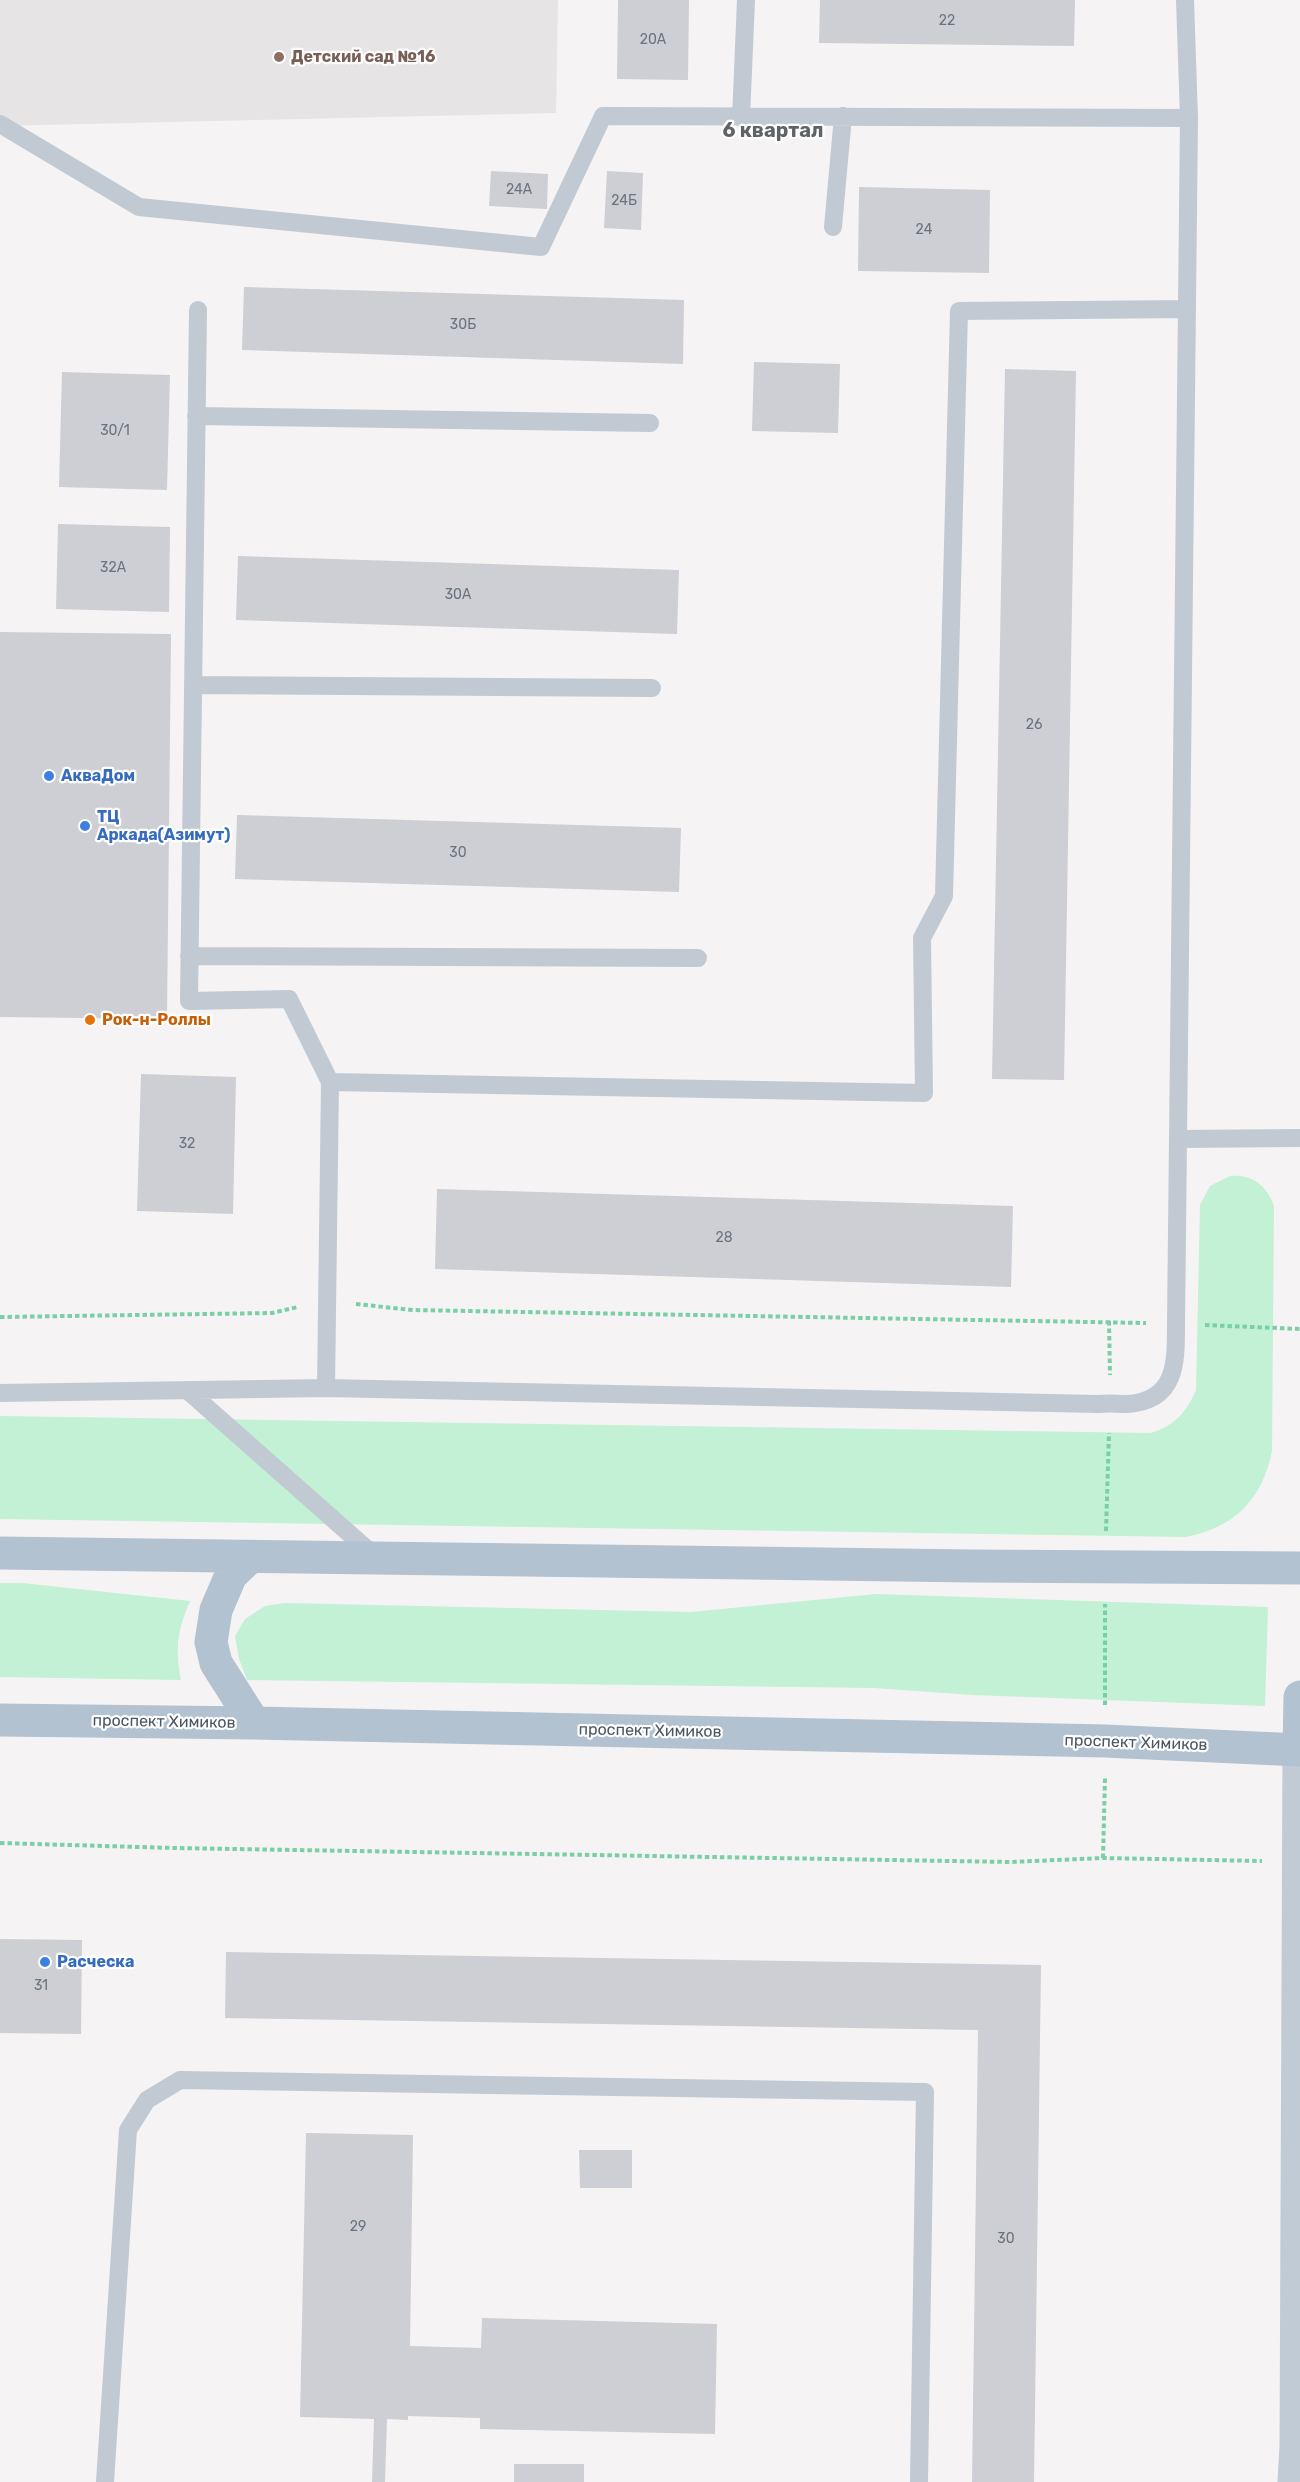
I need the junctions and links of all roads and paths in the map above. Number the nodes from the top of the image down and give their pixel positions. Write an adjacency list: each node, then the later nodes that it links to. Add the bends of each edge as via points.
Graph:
1 (746, 0): 4 (lane)
2 (1185, 0): 5 (lane)
3 (843, 116): 4 (lane); 5 (lane); 7 (lane)
4 (741, 118): 6 (lane, via 603,116 541,246 139,207)
5 (1189, 118): 8 (lane)
6 (0, 124)
7 (833, 227)
8 (1187, 309): 16 (lane, via 959,311 944,896 922,939 924,1093); 18 (lane)
9 (198, 310): 10 (lane)
10 (196, 416): 11 (lane); 12 (lane)
11 (650, 423)
12 (193, 685): 13 (lane); 14 (lane)
13 (652, 688)
14 (189, 956): 15 (lane); 16 (lane, via 189,1001 290,999)
15 (698, 958)
16 (330, 1082): 19 (lane)
17 (1300, 1138): 18 (lane)
18 (1178, 1139): 22 (lane, via 1176,1364 1167,1386 1150,1399 1099,1404)
19 (327, 1301): 20 (path, via 272,1312); 21 (path, via 412,1310); 22 (lane)
20 (0, 1317)
21 (1109, 1322)
22 (326, 1388): 23 (lane)
23 (187, 1390): 24 (lane); 27 (lane)
24 (0, 1393)
25 (0, 1553): 26 (main road)
26 (250, 1557): 27 (main road); 31 (main road, via 231,1575 216,1610 211,1642 216,1663)
27 (378, 1558): 28 (main road)
28 (1300, 1568)
29 (1300, 1697): 32 (main road)
30 (0, 1720): 31 (main road, проспект Химиков)
31 (254, 1723): 32 (main road, проспект Химиков, via 1094,1740)
32 (1300, 1750): 34 (main road)
33 (0, 1843): 34 (path)
34 (1297, 1863): 35 (main road)
35 (1298, 2446): 38 (main road)
36 (105, 2482): 37 (lane, via 128,2130 147,2100 180,2080 925,2092)
37 (919, 2482)
38 (1294, 2482)

